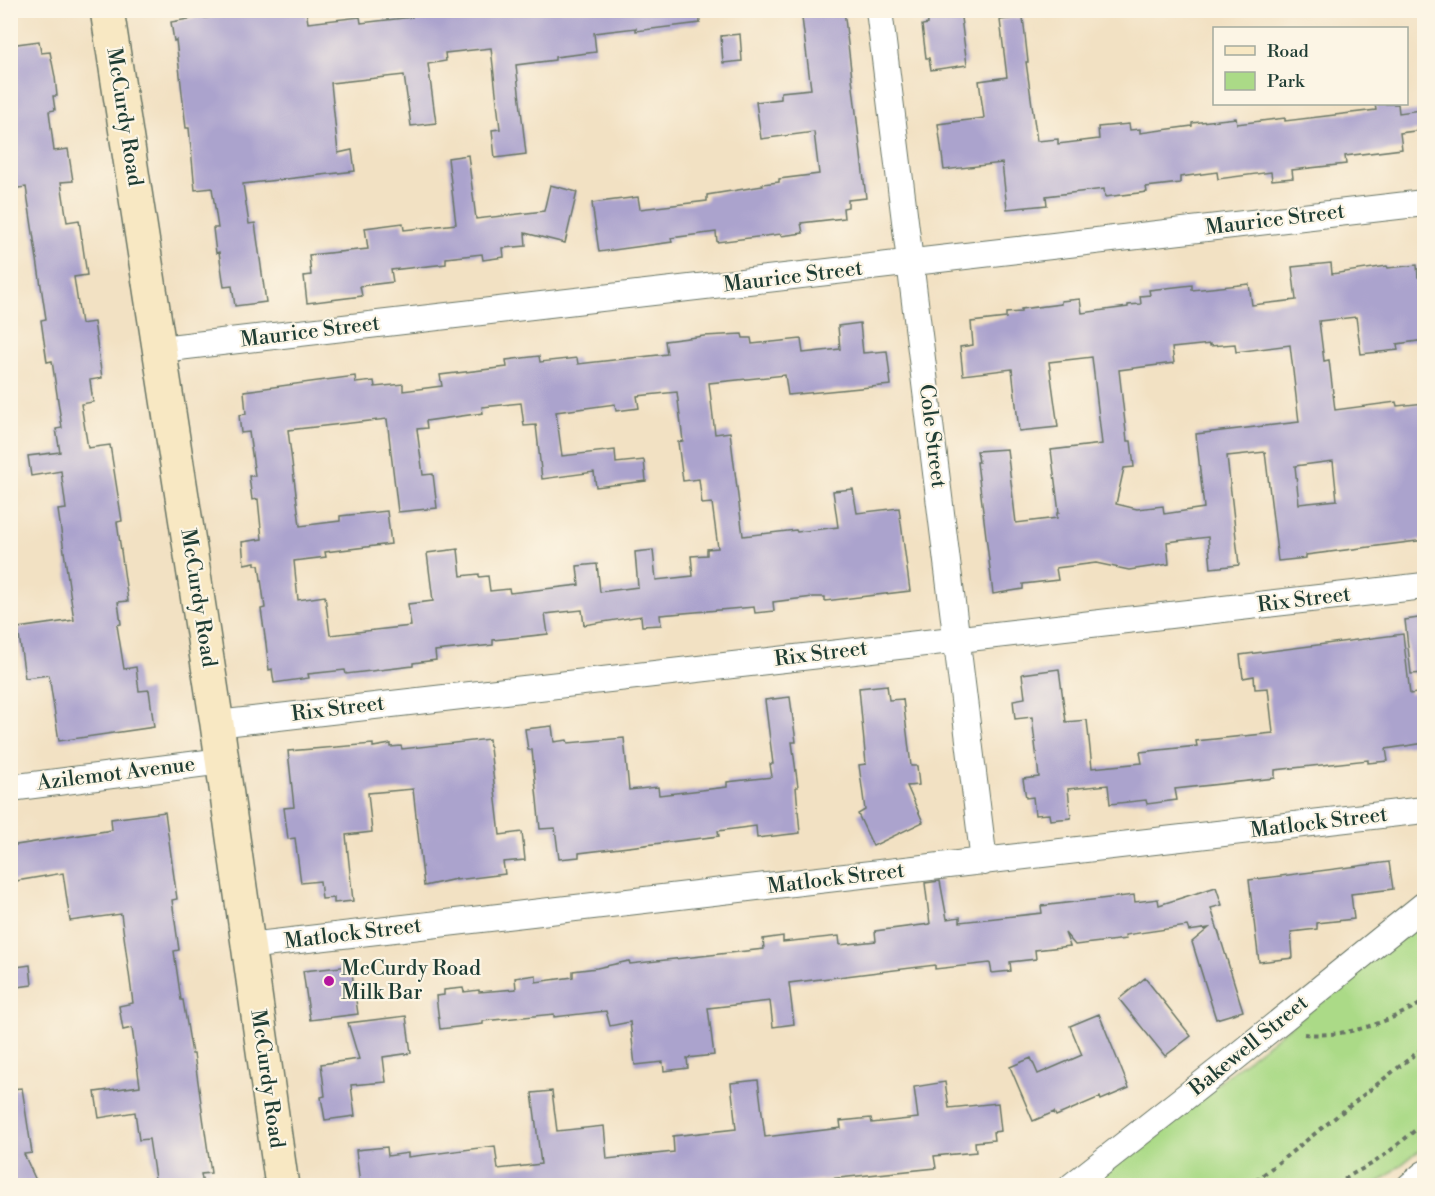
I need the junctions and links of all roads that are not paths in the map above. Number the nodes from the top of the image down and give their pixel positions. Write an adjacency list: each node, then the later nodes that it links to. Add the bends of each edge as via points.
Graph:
1 (107, 10): 5 (main road, McCurdy Road)
2 (879, 10): 4 (street, Cole Street)
3 (1425, 203): 4 (street, Maurice Street)
4 (911, 263): 5 (street, Maurice Street); 7 (street, Cole Street)
5 (161, 350): 8 (main road, McCurdy Road)
6 (1425, 586): 7 (street, Rix Street)
7 (958, 639): 8 (street, Rix Street); 12 (street, Cole Street)
8 (217, 724): 9 (main road, McCurdy Road)
9 (222, 760): 10 (street, Azilemot Avenue); 14 (main road, McCurdy Road)
10 (10, 788)
11 (1425, 810): 12 (street, Matlock Street)
12 (984, 862): 14 (street, Matlock Street)
13 (1425, 905): 17 (street, Bakewell Street)
14 (247, 946): 16 (main road, McCurdy Road)
15 (1425, 1174): 18 (street)
16 (282, 1185)
17 (1072, 1185)
18 (1410, 1185)

